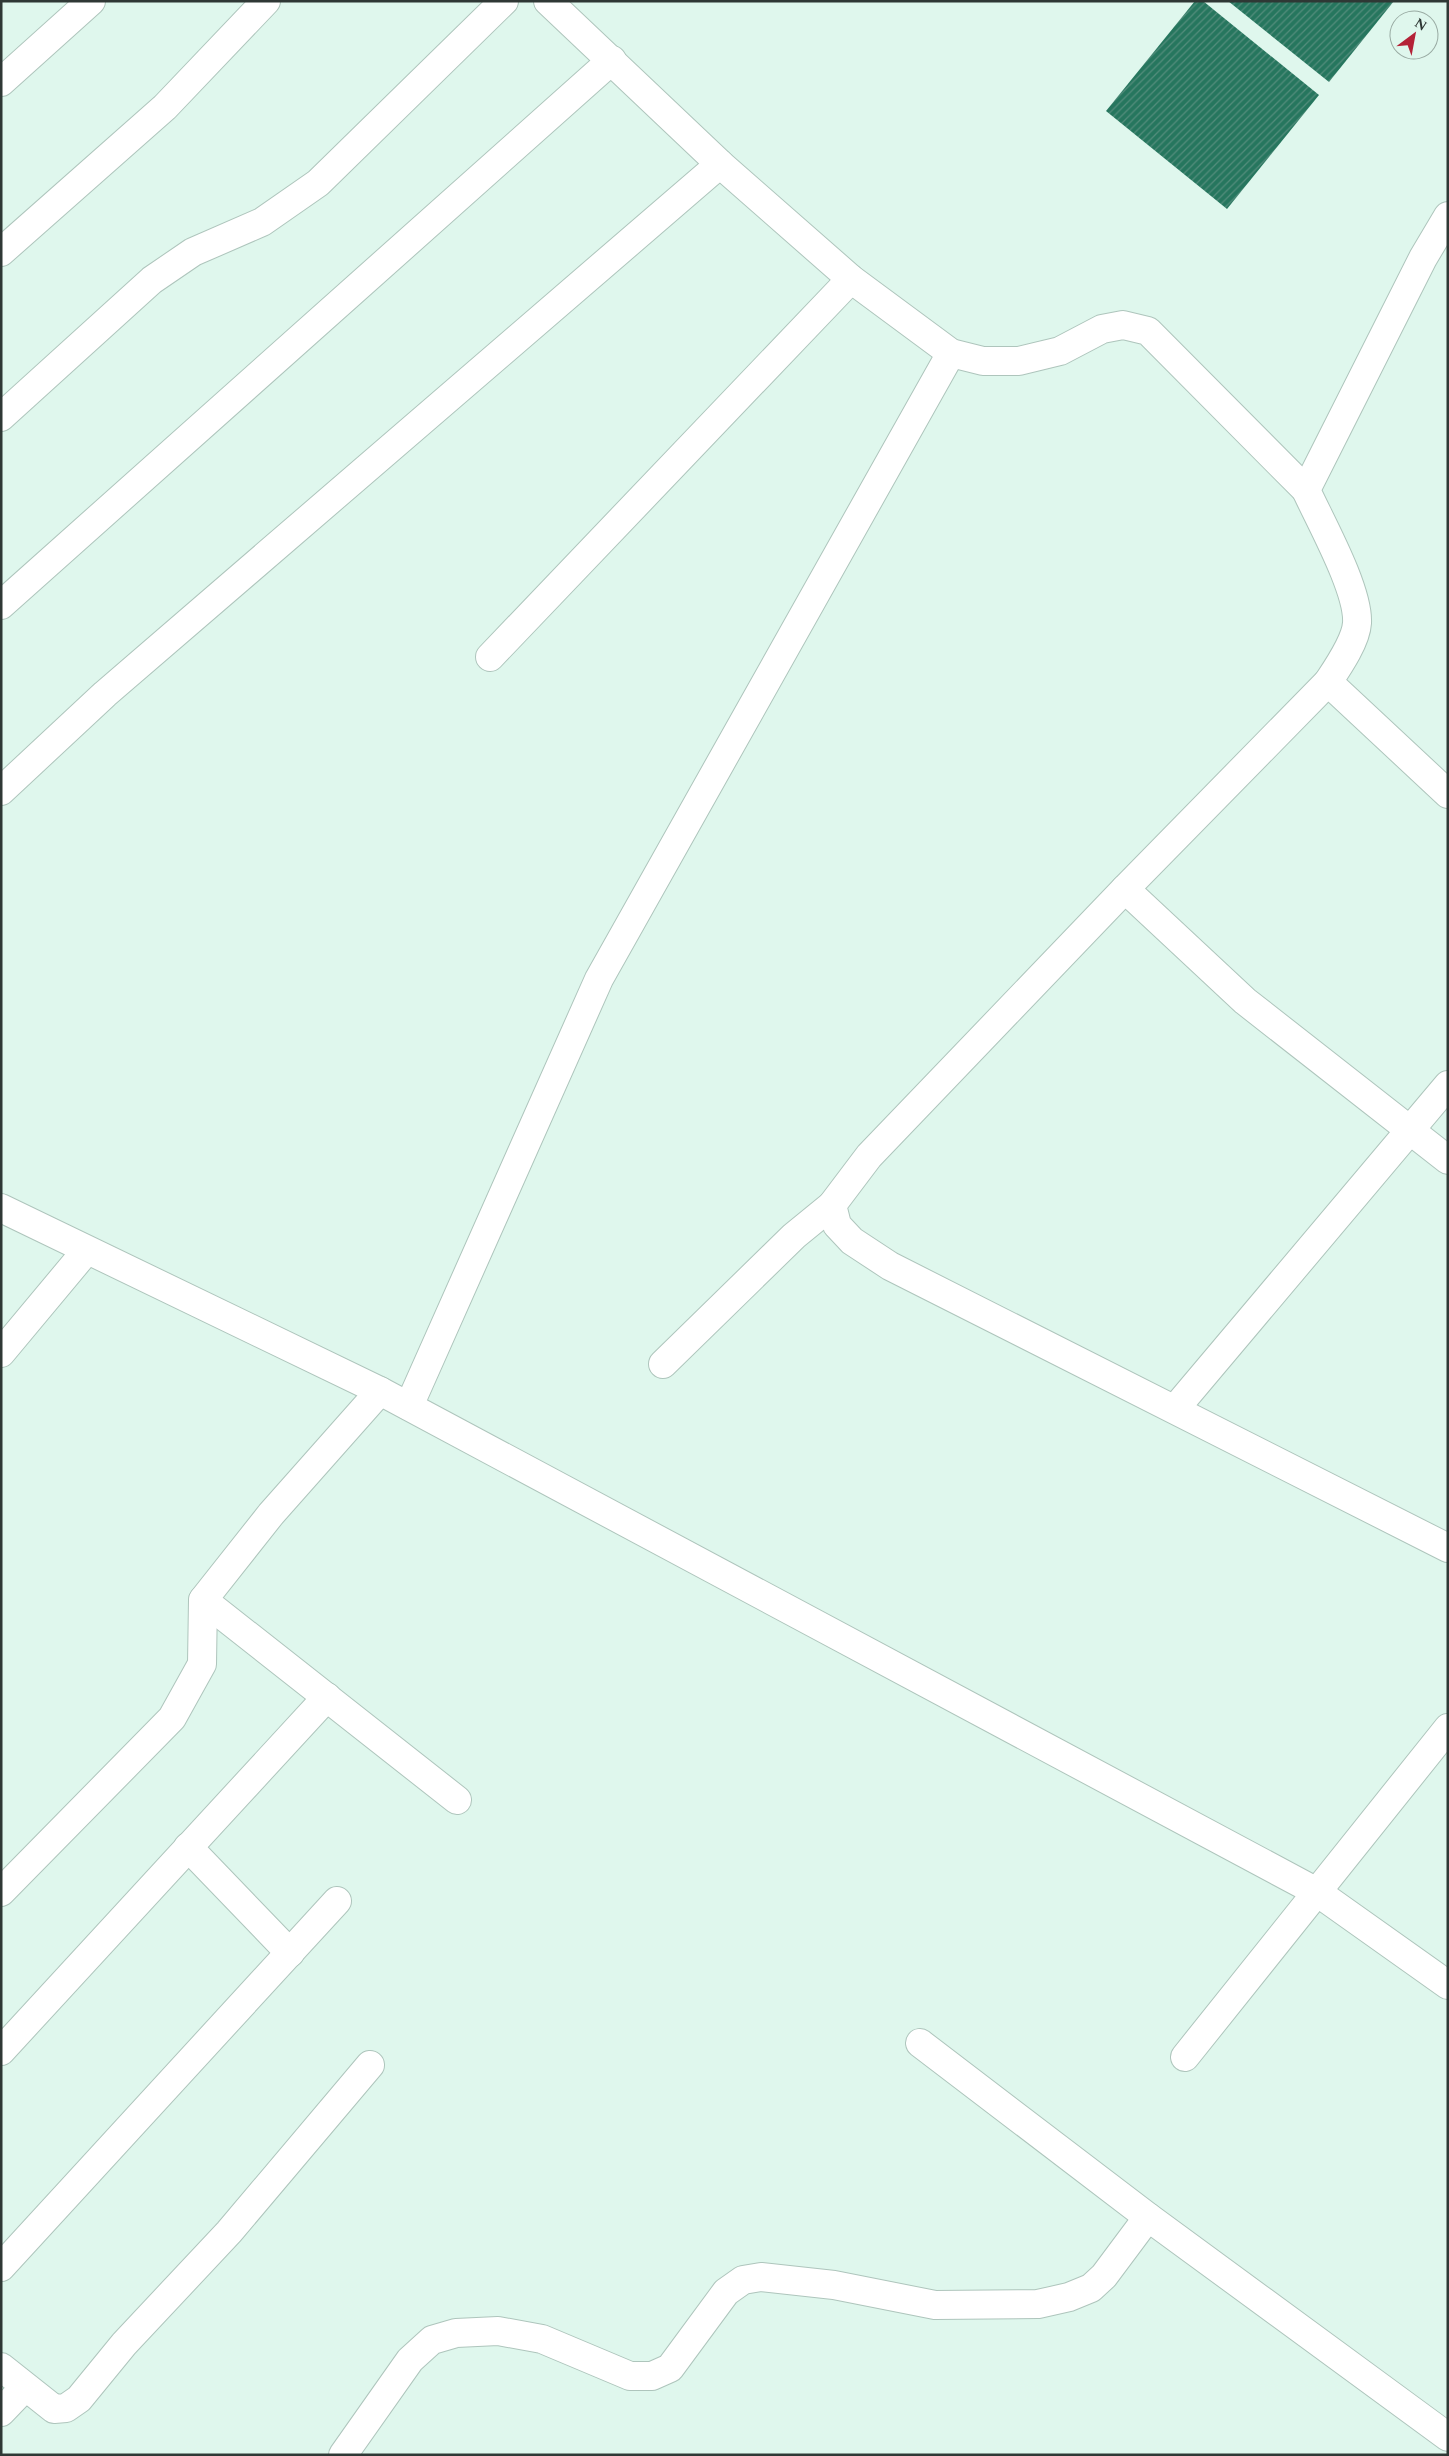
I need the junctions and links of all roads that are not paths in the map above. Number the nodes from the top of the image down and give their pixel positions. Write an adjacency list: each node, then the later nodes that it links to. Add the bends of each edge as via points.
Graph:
1 (91, 1): 6 (street)
2 (266, 1): 9 (street, via 165,107)
3 (504, 1): 12 (street, via 318,183 262,222 193,252 152,280)
4 (548, 1): 5 (street)
5 (612, 60): 7 (street); 14 (street)
6 (1, 82)
7 (720, 164): 10 (street); 17 (street, via 105,694)
8 (1448, 216): 13 (street, via 1423,258)
9 (1, 252)
10 (851, 279): 11 (street); 15 (street)
11 (950, 353): 13 (street, via 983,362 1020,361 1060,351 1102,328 1123,325 1148,331); 29 (street, via 599,979)
12 (1, 417)
13 (1306, 490): 16 (street, via 1350,584 1358,624 1347,651)
14 (1, 605)
15 (490, 657)
16 (1328, 682): 18 (street); 19 (street)
17 (1, 791)
18 (1448, 794)
19 (1125, 888): 21 (street, via 1245,1001); 23 (street, via 869,1156)
20 (1448, 1086): 21 (street)
21 (1411, 1130): 22 (street); 30 (street)
22 (1448, 1160)
23 (832, 1205): 27 (street, via 794,1236); 30 (street, via 837,1225 852,1241 890,1266)
24 (1, 1208): 25 (street)
25 (86, 1251): 26 (street); 28 (street)
26 (1, 1353)
27 (663, 1364)
28 (380, 1391): 29 (street); 32 (street, via 271,1514)
29 (409, 1406): 38 (street)
30 (1175, 1409): 31 (street)
31 (1448, 1548)
32 (203, 1600): 33 (street); 37 (street, via 202,1664 172,1718)
33 (327, 1698): 35 (street); 36 (street)
34 (1448, 1728): 38 (street)
35 (457, 1800)
36 (188, 1847): 40 (street); 43 (street)
37 (1, 1892)
38 (1317, 1892): 41 (street); 44 (street)
39 (337, 1901): 40 (street)
40 (290, 1953): 47 (street)
41 (1448, 1985)
42 (920, 2043): 46 (street)
43 (1, 2051)
44 (1185, 2058)
45 (370, 2065): 49 (street, via 229,2232 124,2344 79,2399 66,2408 54,2409)
46 (1148, 2217): 51 (street); 53 (street, via 1104,2276 1091,2288 1038,2304 935,2305 834,2285 760,2277 743,2280 726,2292 670,2368 652,2376 630,2376 542,2339 498,2330 456,2333 432,2340 410,2360)
47 (1, 2267)
48 (1, 2368): 49 (street)
49 (25, 2387): 50 (street)
50 (1, 2412)
51 (1448, 2437)
52 (1448, 2449): 54 (street)
53 (343, 2455)
54 (1443, 2455)

